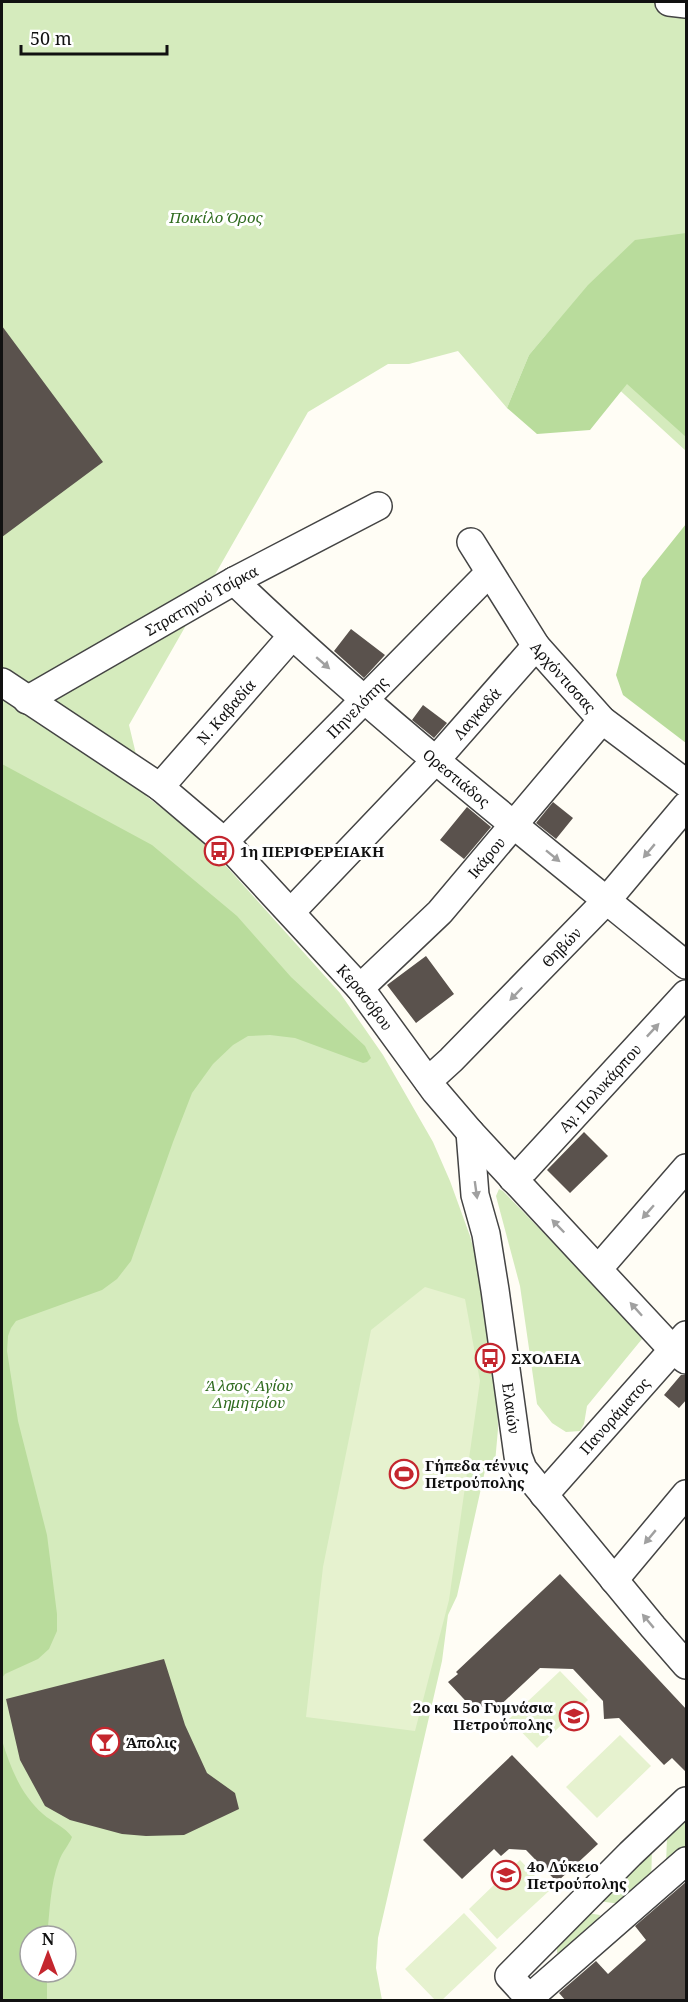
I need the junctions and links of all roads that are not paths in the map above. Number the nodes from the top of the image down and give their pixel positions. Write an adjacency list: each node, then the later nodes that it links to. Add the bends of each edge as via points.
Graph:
1 (669, 2): 2 (street)
2 (687, 3)
3 (378, 506): 6 (street, Στρατηγού Τσίρκα)
4 (471, 542): 5 (street, Αρχόντισσας)
5 (489, 573): 8 (street, Αρχόντισσας); 10 (street, Πηνελόπης)
6 (234, 580): 7 (street, Ορεστιάδος); 11 (street, Στρατηγού Τσίρκα)
7 (292, 636): 10 (street, Ορεστιάδος, one-way to 10); 15 (street, N. Καβαδία)
8 (536, 646): 12 (street, Αρχόντισσας); 13 (street, Λαγκαδά)
9 (2, 682): 11 (street, Κερασόβου)
10 (365, 699): 13 (street, Ορεστιάδος); 18 (street, Πηνελόπης)
11 (27, 700): 15 (street, Κερασόβου)
12 (602, 720): 14 (street, Αρχόντισσας); 17 (street, Ικάρου)
13 (435, 761): 17 (street, Ορεστιάδος); 20 (street, Λαγκαδά)
14 (687, 783)
15 (160, 787): 18 (street, Κερασόβου)
16 (687, 806): 19 (street, Θηβών, one-way to 19)
17 (515, 825): 19 (street, Ορεστιάδος, one-way to 19); 22 (street, Ικάρου, via 440,912)
18 (225, 841): 20 (street, Κερασόβου)
19 (607, 900): 21 (street, Ορεστιάδος); 24 (street, Θηβών, one-way to 24)
20 (291, 912): 22 (street, Κερασόβου)
21 (687, 965)
22 (360, 988): 24 (street, Κερασόβου)
23 (687, 994): 27 (street, Αγ. Πολυκάρπου, one-way to 23)
24 (428, 1081): 25 (street, Κερασόβου)
25 (470, 1132): 27 (street, Κερασόβου); 31 (street, Ελαιών, one-way to 31, via 476,1195 494,1279 518,1456 523,1469)
26 (687, 1168): 28 (street, one-way to 28)
27 (513, 1179): 28 (street, Κερασόβου, one-way to 27)
28 (598, 1268): 29 (street, Κερασόβου, one-way to 28)
29 (682, 1349): 31 (street, Πανοράματος)
30 (687, 1494): 32 (street, one-way to 32)
31 (544, 1495): 32 (street, Ελαιών)
32 (614, 1580): 33 (street, Ελαιών, one-way to 32)
33 (682, 1648)
34 (687, 1801): 36 (street, via 509,1976)
35 (687, 1861): 36 (street)
36 (529, 2000)

